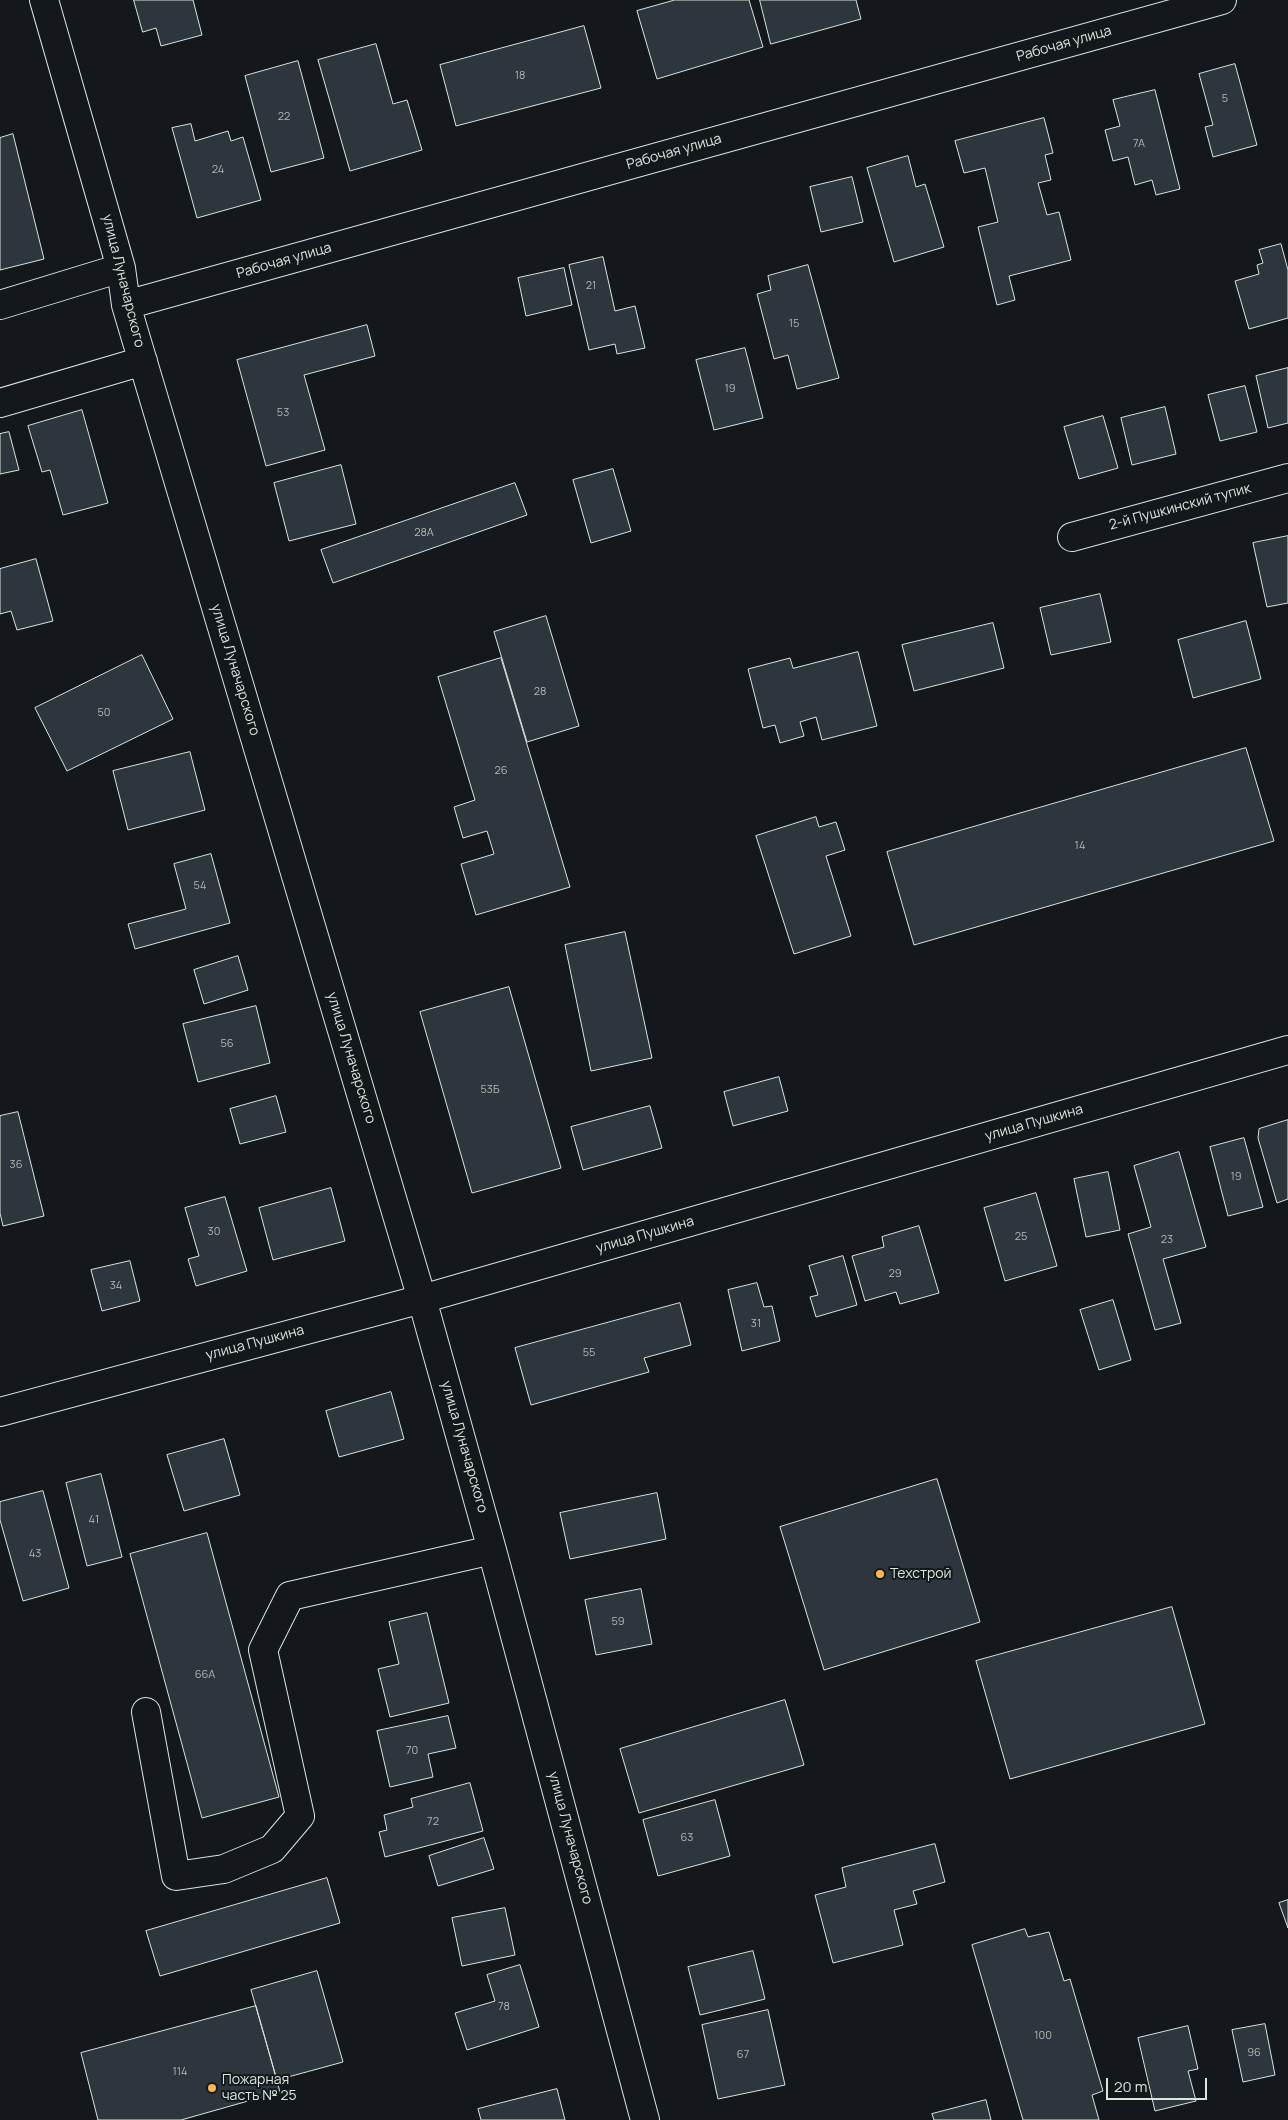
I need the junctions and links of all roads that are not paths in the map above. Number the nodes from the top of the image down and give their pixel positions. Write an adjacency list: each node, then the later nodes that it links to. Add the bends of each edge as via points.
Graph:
1 (44, 0): 3 (street, улица Луначарского)
2 (1222, 0): 5 (street, Рабочая улица)
3 (122, 268): 4 (street); 5 (street, улица Луначарского)
4 (0, 305)
5 (126, 305): 6 (street, улица Луначарского)
6 (143, 360): 7 (street); 11 (street, улица Луначарского)
7 (0, 403)
8 (1288, 478): 9 (street, 2-й Пушкинский тупик)
9 (1072, 537)
10 (1288, 1050): 11 (street, улица Пушкина)
11 (422, 1298): 12 (street, улица Пушкина); 13 (street, улица Луначарского)
12 (0, 1412)
13 (492, 1550): 14 (street, via 290,1596 263,1650 300,1816 272,1849 224,1869 176,1876); 15 (street, улица Луначарского)
14 (146, 1712)
15 (645, 2120)

